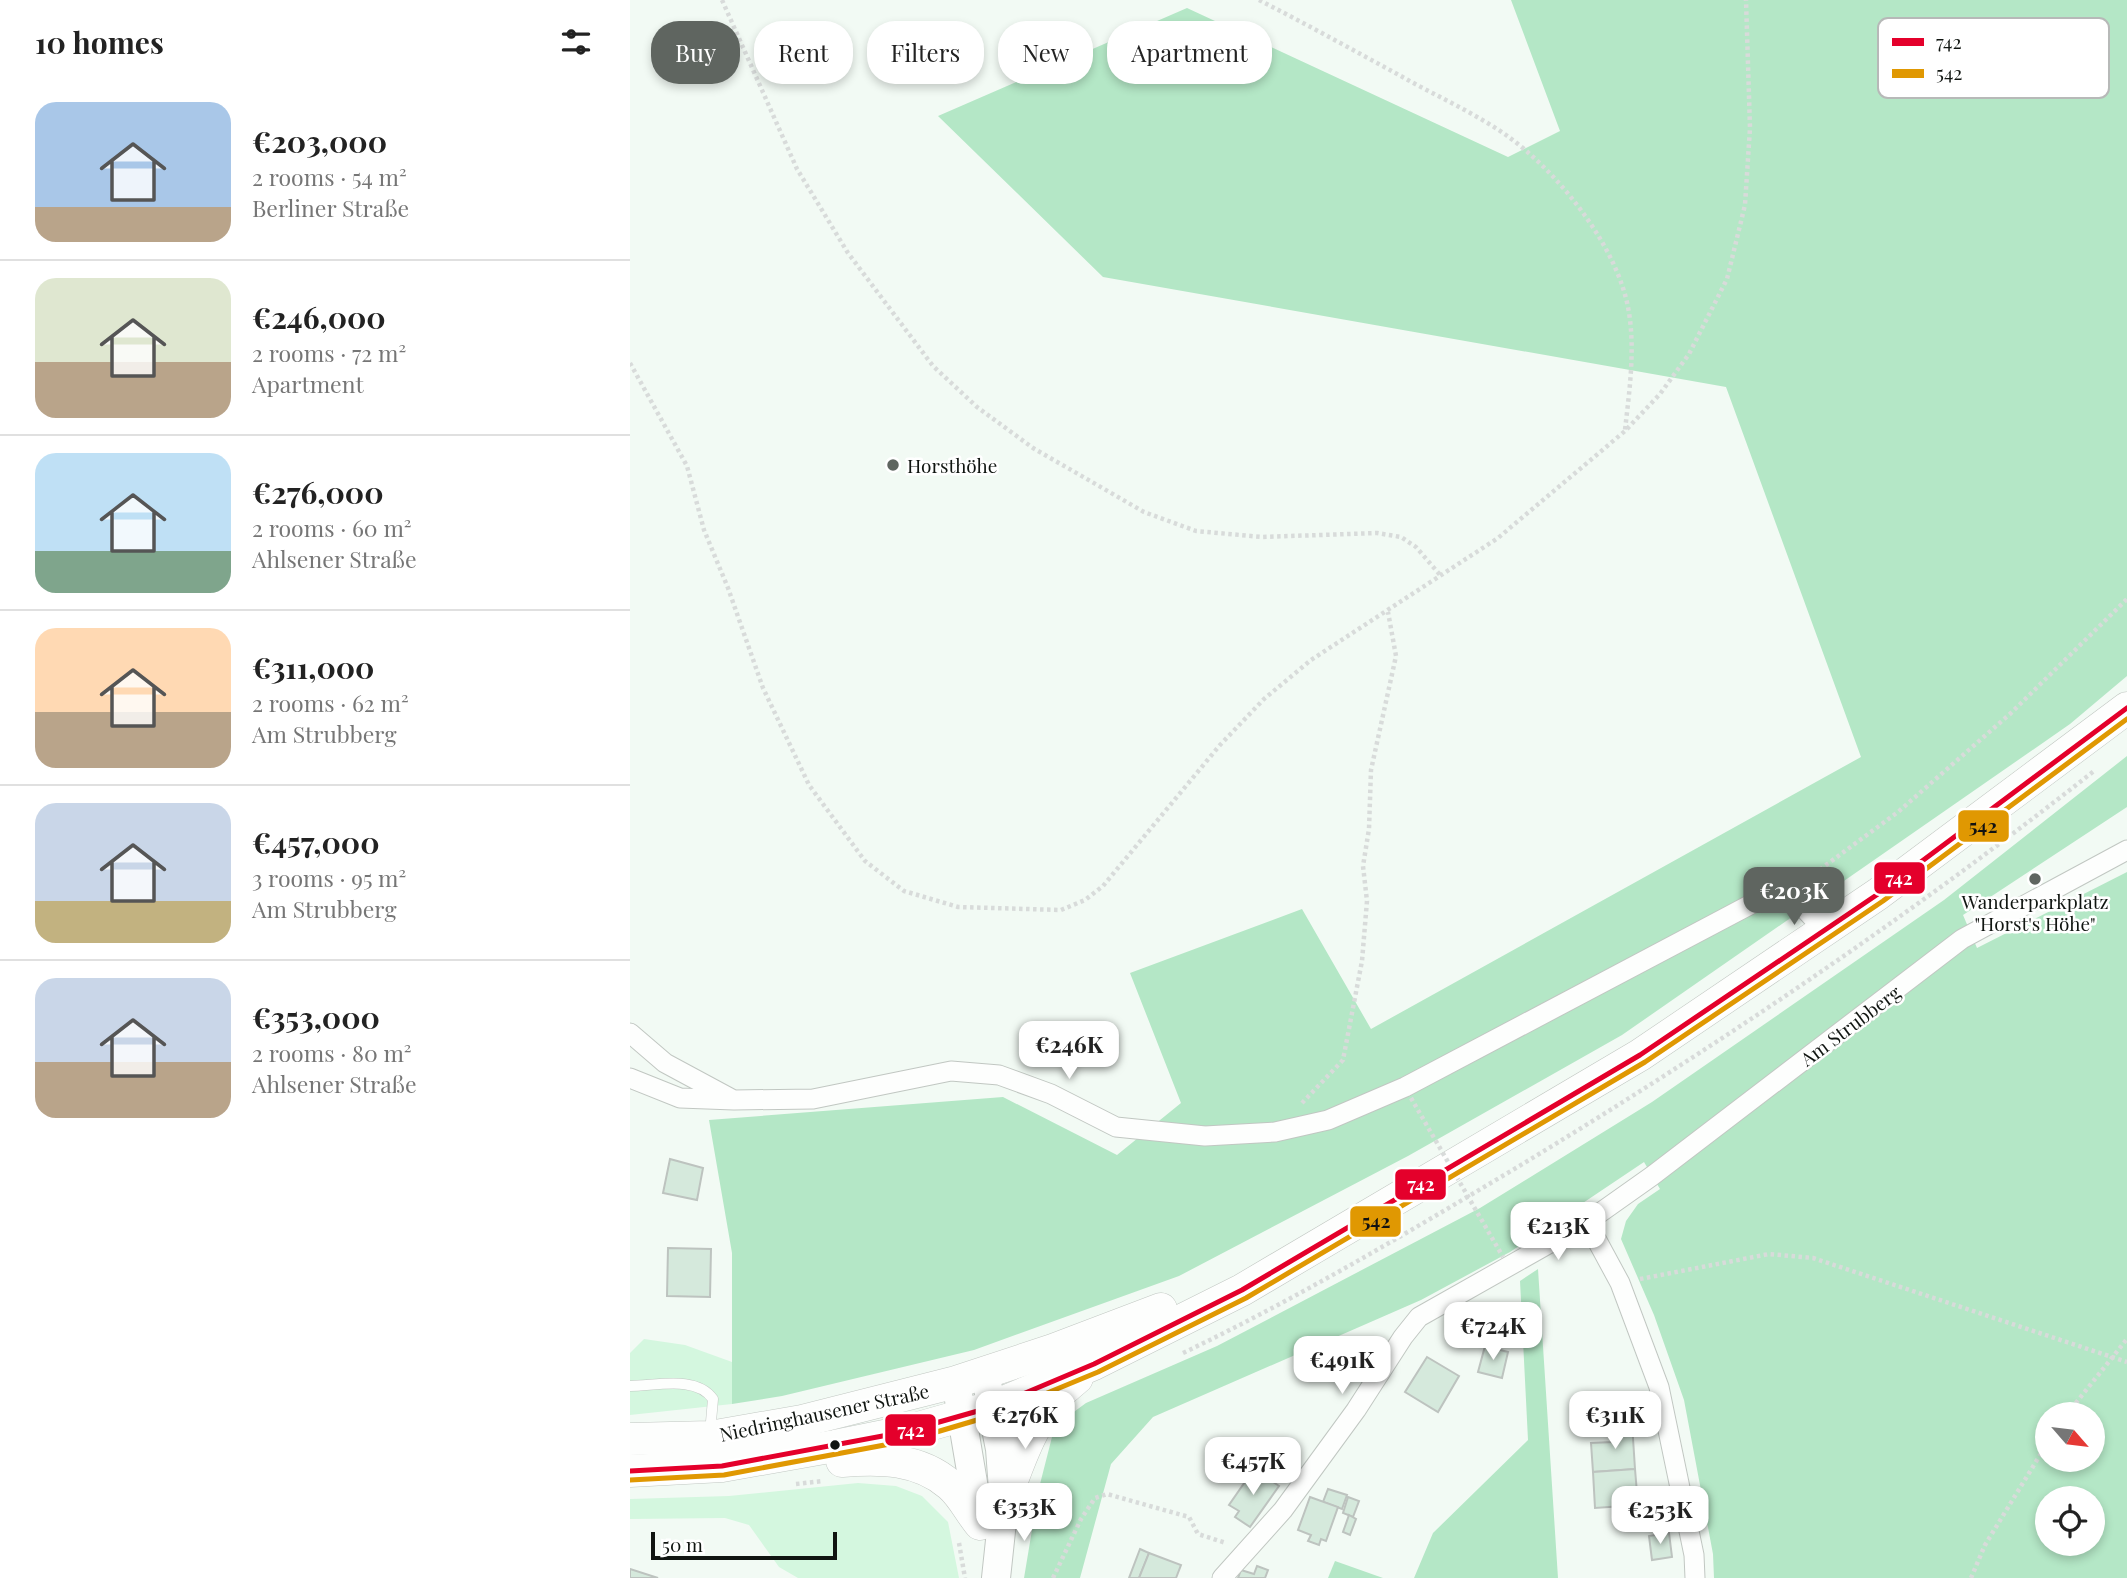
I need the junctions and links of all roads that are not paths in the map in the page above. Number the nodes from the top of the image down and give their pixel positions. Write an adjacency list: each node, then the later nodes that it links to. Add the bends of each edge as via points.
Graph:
1 (2127, 708): 3 (main road, Niedringhausener Straße)
2 (2127, 850): 7 (street, Am Strubberg, via 1962,939)
3 (1825, 931): 6 (street, via 1785,895 1759,900 1405,1087 1328,1120 1275,1132 1205,1136 1116,1127 1022,1081 963,1072 902,1079 813,1099); 8 (main road, Niedringhausener Straße, via 1640,1055)
4 (630, 1033): 6 (street, via 665,1063)
5 (630, 1078): 6 (street, via 680,1098)
6 (734, 1100)
7 (1587, 1222): 21 (street, Am Strubberg, via 1419,1317 1283,1510); 22 (street, via 1620,1283 1658,1387)
8 (1326, 1238): 9 (main road, Niedringhausener Straße, via 1242,1290); 10 (main road, Niedringhausener Straße, via 1120,1326)
9 (1094, 1364): 12 (main road, Niedringhausener Straße); 17 (main road, via 1062,1389 1028,1436)
10 (970, 1377): 12 (main road); 13 (main road, Niedringhausener Straße, via 802,1421)
11 (630, 1386): 13 (lane, via 696,1384 707,1391 713,1399)
12 (977, 1411): 15 (main road, Niedringhausener Straße, via 870,1439); 17 (main road, via 1000,1449); 18 (main road)
13 (710, 1437): 14 (main road, Niedringhausener Straße)
14 (630, 1439)
15 (722, 1466): 16 (main road, Niedringhausener Straße); 18 (main road, via 882,1458 915,1465 951,1485)
16 (630, 1471)
17 (1004, 1503): 20 (main road)
18 (979, 1524): 19 (main road)
19 (988, 1578)
20 (996, 1578)
21 (1222, 1578)
22 (1695, 1578)

